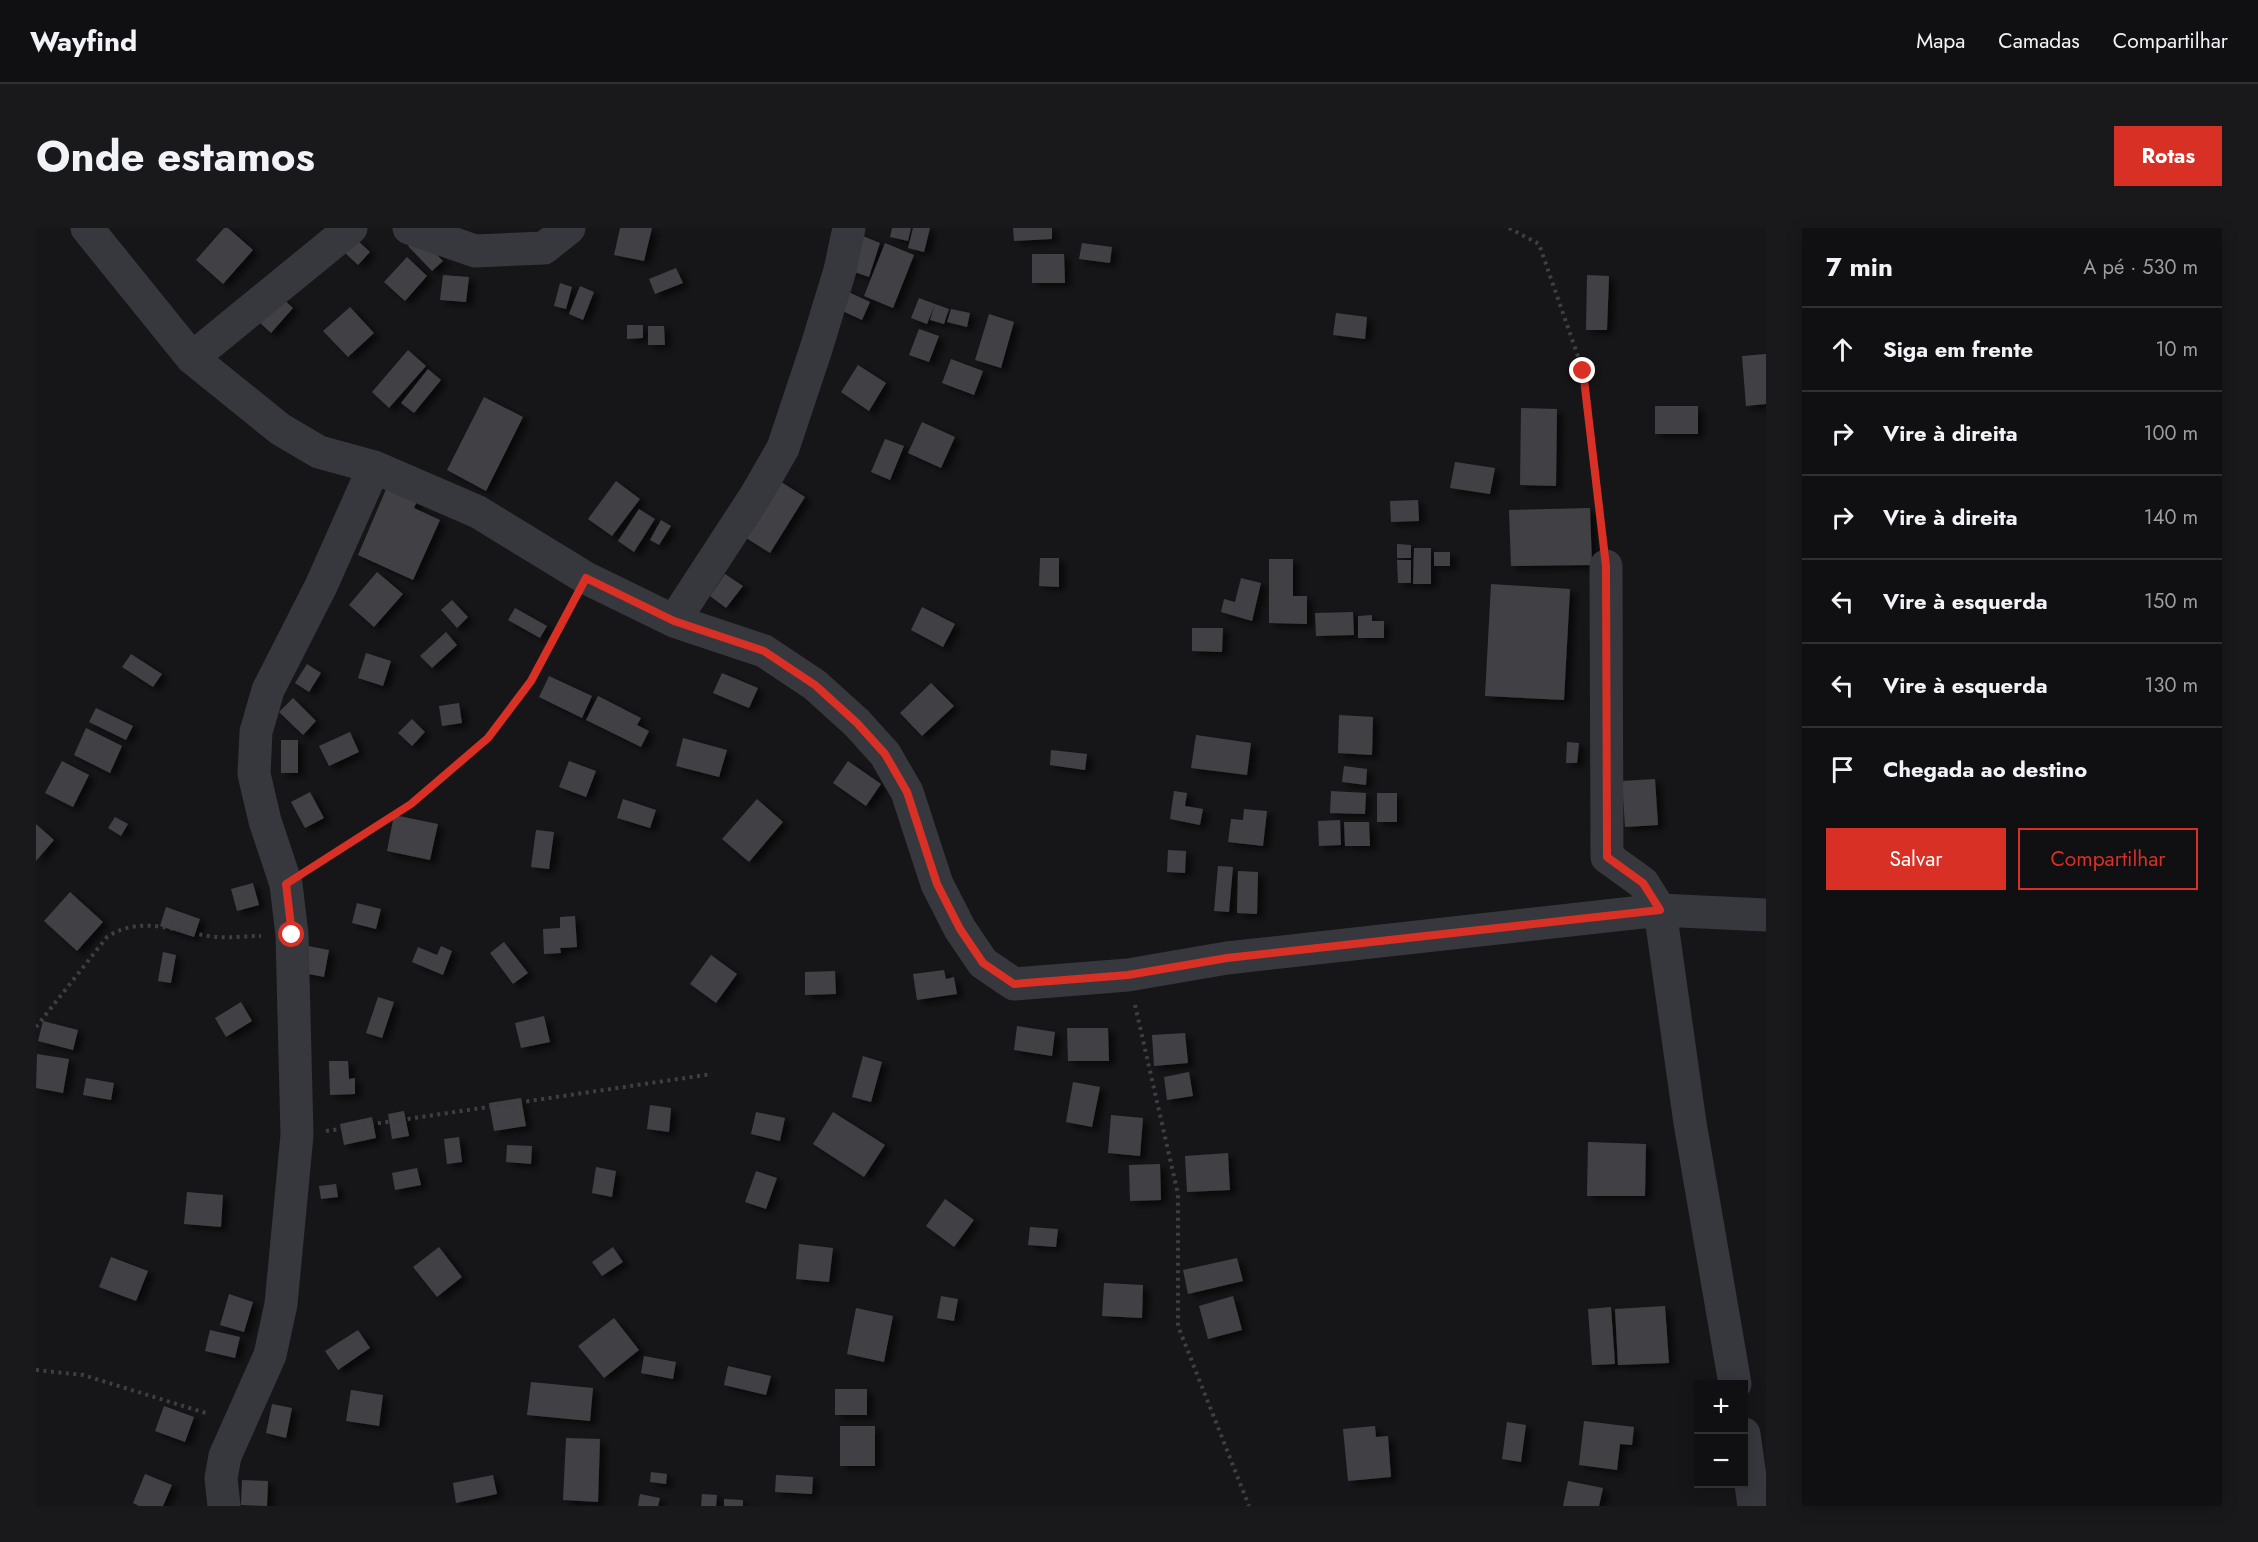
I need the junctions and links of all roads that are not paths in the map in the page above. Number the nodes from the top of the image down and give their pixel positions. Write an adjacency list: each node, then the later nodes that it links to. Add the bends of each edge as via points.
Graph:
1 (87, 228): 6 (street)
2 (351, 228): 6 (street)
3 (409, 228): 4 (street, via 476,250 544,248)
4 (569, 228)
5 (849, 228): 9 (street, via 840,270 783,448)
6 (192, 358): 7 (street, via 280,429 319,452)
7 (374, 467): 9 (street, via 478,512 586,578); 14 (street, via 268,690 256,732 254,774 286,884 292,935 297,1135 281,1304 270,1355 225,1456 221,1478)
8 (1606, 566): 10 (street, via 1607,857 1643,883)
9 (674, 621): 10 (street, via 764,651 815,685 857,723 885,754 907,792 937,884 960,929 983,963 1014,984 1128,975 1227,958)
10 (1660, 910): 11 (street); 12 (street, via 1690,1123)
11 (1766, 915)
12 (1734, 1380)
13 (1748, 1467): 15 (street)
14 (224, 1506)
15 (1754, 1506)

